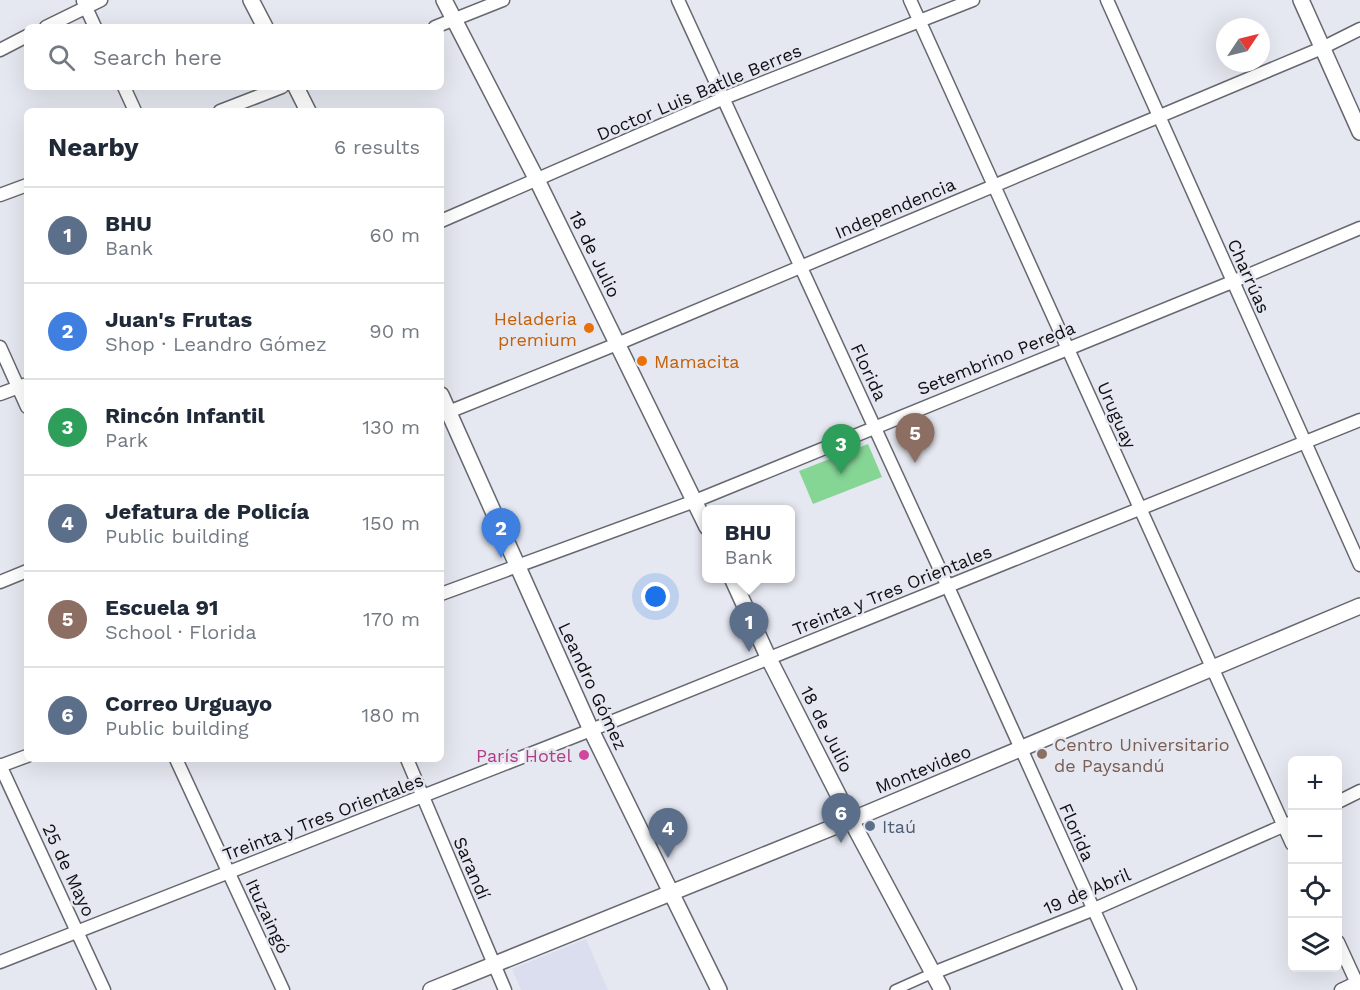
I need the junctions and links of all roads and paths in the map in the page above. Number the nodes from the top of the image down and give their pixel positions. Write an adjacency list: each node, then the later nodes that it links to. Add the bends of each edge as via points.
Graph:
1 (101, 0): 10 (street)
2 (252, 0): 15 (street)
3 (444, 0): 11 (street, 18 de Julio)
4 (503, 0): 11 (street)
5 (678, 0): 24 (street, Florida)
6 (910, 0): 12 (street, Uruguay)
7 (972, 0): 12 (street, Doctor Luis Batlle Berres)
8 (1107, 0): 28 (street, Charrúas)
9 (1301, 0): 19 (street)
10 (84, 4): 13 (street); 14 (street)
11 (454, 20): 16 (street); 30 (street, 18 de Julio)
12 (920, 21): 24 (street, Doctor Luis Batlle Berres); 32 (street, Uruguay)
13 (51, 24)
14 (94, 24)
15 (264, 24)
16 (443, 24)
17 (1360, 29): 19 (street, Independencia)
18 (24, 38): 20 (street)
19 (1322, 48): 28 (street, Independencia); 29 (street)
20 (0, 50)
21 (125, 90): 25 (street)
22 (274, 90): 26 (street)
23 (298, 90): 27 (street)
24 (723, 98): 30 (street, Doctor Luis Batlle Berres); 36 (street, Florida)
25 (134, 108)
26 (228, 108)
27 (306, 108)
28 (1158, 117): 32 (street, Independencia); 37 (street, Charrúas)
29 (1360, 132)
30 (537, 180): 34 (street, Doctor Luis Batlle Berres); 38 (street, 18 de Julio)
31 (24, 186): 33 (street)
32 (994, 186): 36 (street, Independencia); 40 (street, Uruguay)
33 (0, 195)
34 (444, 220)
35 (1360, 228): 37 (street, Setembrino Pereda)
36 (800, 267): 38 (street, Independencia); 45 (street, Florida)
37 (1232, 282): 40 (street, Setembrino Pereda); 46 (street, Charrúas)
38 (617, 344): 43 (street, Independencia); 47 (street, 18 de Julio)
39 (0, 346): 41 (street)
40 (1067, 349): 45 (street, Setembrino Pereda); 48 (street, Uruguay)
41 (23, 385): 42 (street)
42 (0, 394)
43 (445, 413): 50 (street, Leandro Gómez)
44 (1360, 420): 46 (street, Treinta y Tres Orientales)
45 (874, 427): 47 (street, Setembrino Pereda); 55 (street, Florida)
46 (1304, 443): 48 (street, Treinta y Tres Orientales); 51 (street, Charrúas)
47 (695, 501): 49 (street, 18 de Julio); 50 (street, Setembrino Pereda)
48 (1141, 510): 55 (street, Treinta y Tres Orientales); 59 (street, Uruguay)
49 (702, 516)
50 (516, 565): 56 (street, Setembrino Pereda); 60 (street, Leandro Gómez)
51 (1360, 565)
52 (24, 572): 53 (street)
53 (0, 582)
54 (734, 583): 58 (street, 18 de Julio)
55 (948, 587): 58 (street, Treinta y Tres Orientales); 61 (street, Florida)
56 (444, 593)
57 (1360, 606): 59 (street, Montevideo)
58 (770, 659): 60 (street, Treinta y Tres Orientales); 69 (street, 18 de Julio)
59 (1213, 669): 61 (street, Montevideo); 70 (street, Uruguay)
60 (591, 730): 67 (street, Treinta y Tres Orientales); 72 (street, Leandro Gómez)
61 (1020, 750): 69 (street, Montevideo); 73 (street, Florida)
62 (24, 757): 65 (street)
63 (177, 762): 71 (street, Ituzaingó)
64 (408, 762): 67 (street, Sarandí)
65 (0, 766): 74 (street, 25 de Mayo)
66 (1360, 792): 68 (street)
67 (422, 797): 71 (street, Treinta y Tres Orientales); 77 (street, Sarandí)
68 (1342, 800)
69 (851, 820): 72 (street, Montevideo); 78 (street, 18 de Julio)
70 (1288, 824): 73 (street, 19 de Abril)
71 (228, 873): 74 (street, Treinta y Tres Orientales); 81 (street, Ituzaingó)
72 (670, 893): 77 (street, Montevideo); 84 (street, Leandro Gómez)
73 (1092, 910): 78 (street, 19 de Abril); 87 (street, Florida)
74 (78, 932): 76 (street, Treinta y Tres Orientales); 80 (street, 25 de Mayo)
75 (1342, 950): 79 (street)
76 (0, 962)
77 (494, 964): 82 (street, Montevideo); 83 (street, Sarandí)
78 (933, 973): 85 (street, 19 de Abril); 86 (street, 18 de Julio)
79 (1359, 985): 88 (street)
80 (104, 990)
81 (283, 990)
82 (431, 990)
83 (505, 990)
84 (719, 990)
85 (895, 990)
86 (942, 990)
87 (1130, 990)
88 (1341, 990)

